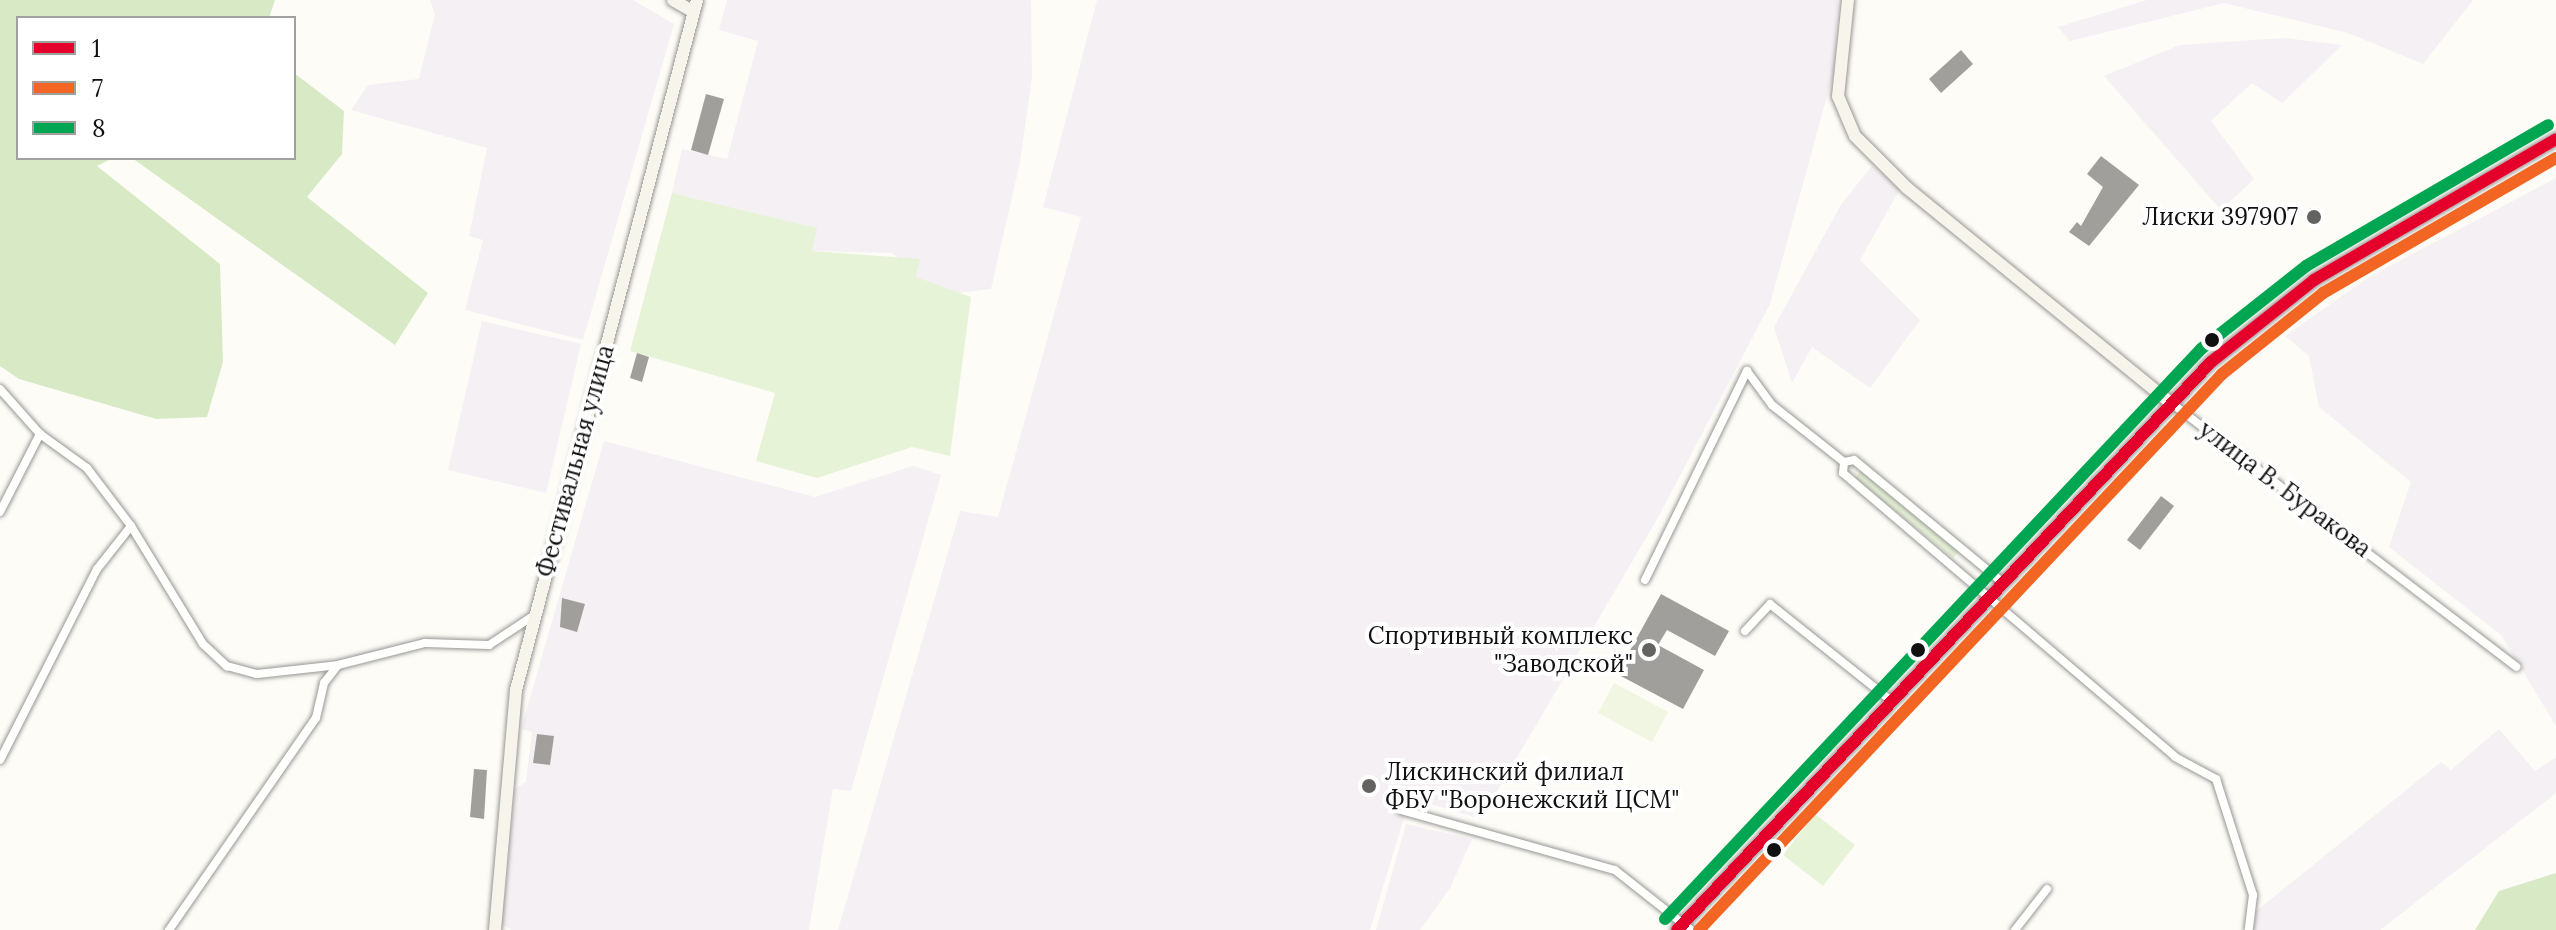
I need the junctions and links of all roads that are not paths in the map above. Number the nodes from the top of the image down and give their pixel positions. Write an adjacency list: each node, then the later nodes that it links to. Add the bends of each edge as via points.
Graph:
1 (673, 0): 3 (main road)
2 (1848, 0): 6 (main road, улица В. Буракова, via 1838,96 1846,125 1907,188)
3 (695, 6): 14 (main road, Фестивальная улица)
4 (2556, 139): 6 (main road, via 2400,225 2283,301)
5 (0, 389): 7 (street)
6 (2169, 402): 12 (main road); 17 (street, улица В. Буракова)
7 (40, 434): 9 (street); 10 (street, via 87,468)
8 (1844, 462): 11 (street, via 1772,405 1747,371); 12 (street, via 1854,460); 13 (street, via 1843,473)
9 (0, 512)
10 (131, 526): 16 (street, via 203,644 227,666 257,674); 19 (street, via 97,569)
11 (1645, 580)
12 (2001, 581): 13 (main road)
13 (1990, 592): 18 (main road); 26 (street, via 2175,757 2216,779 2253,895)
14 (533, 616): 16 (street, via 489,645 425,643); 24 (main road, Фестивальная улица, via 505,776)
15 (1745, 631): 18 (street, via 1770,604)
16 (338, 665): 23 (street, via 324,683 316,718)
17 (2516, 667)
18 (1889, 699): 22 (main road)
19 (0, 760)
20 (1401, 810): 22 (street, via 1615,870)
21 (2047, 889): 25 (street)
22 (1683, 928)
23 (169, 930)
24 (495, 930)
25 (2015, 930)
26 (2249, 930)

